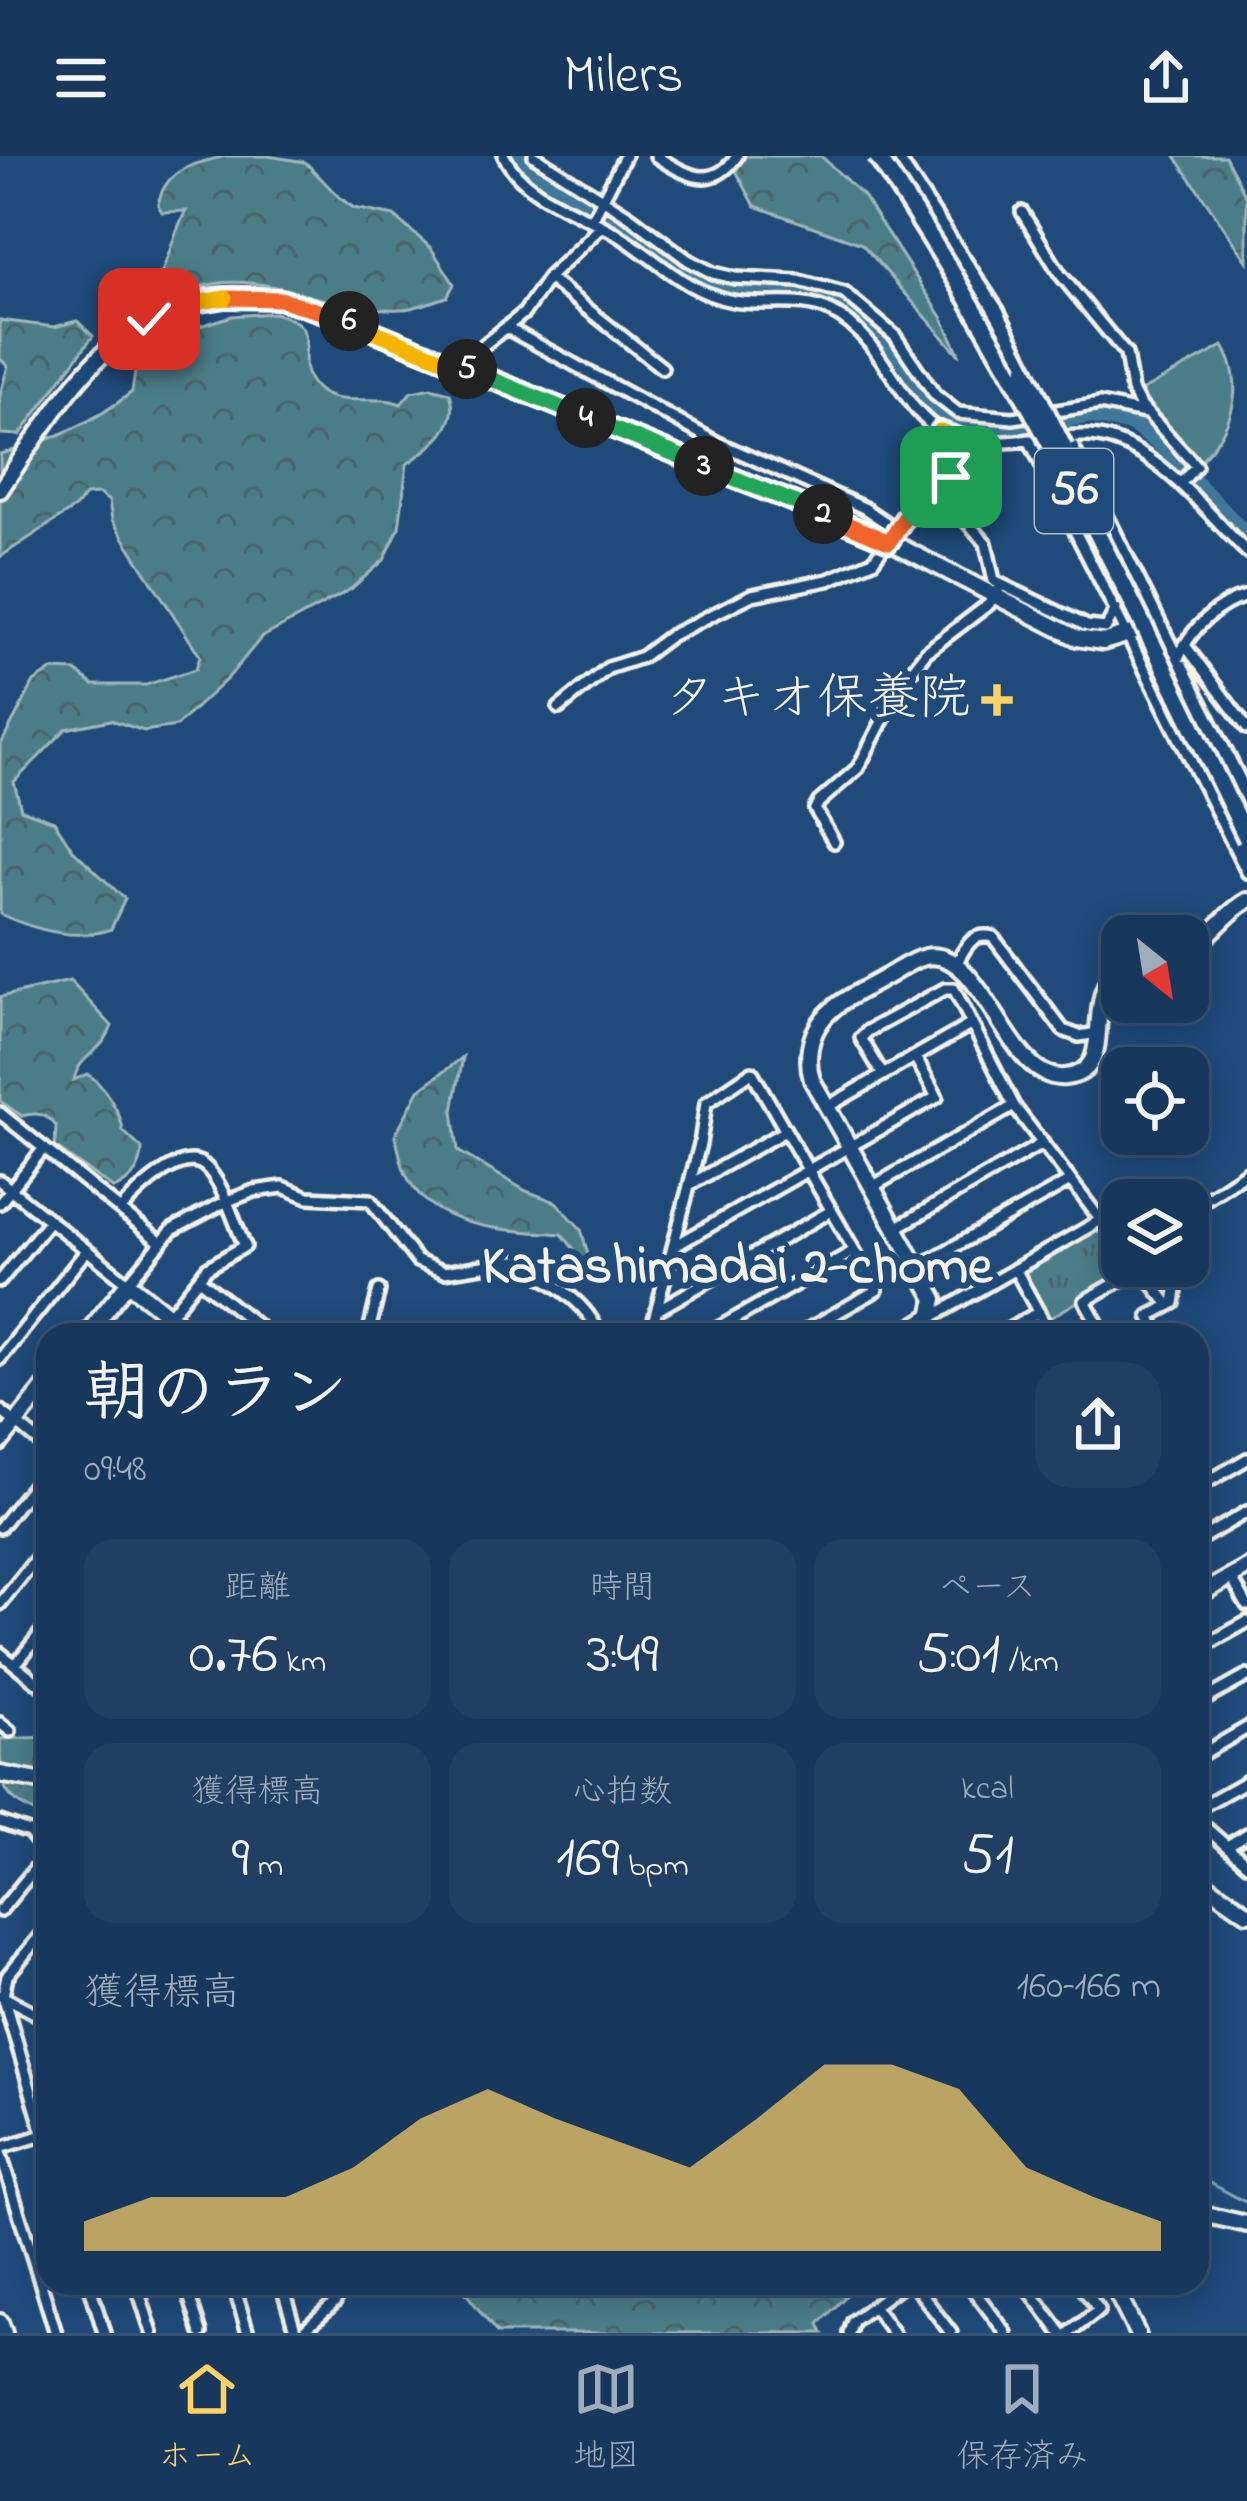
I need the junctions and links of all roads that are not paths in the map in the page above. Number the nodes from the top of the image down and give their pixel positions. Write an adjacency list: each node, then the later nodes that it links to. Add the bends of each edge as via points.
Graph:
1 (504, 156): 9 (street, via 529,186)
2 (534, 156): 7 (street)
3 (626, 156): 7 (street)
4 (656, 156): 5 (street, via 711,178)
5 (737, 156)
6 (882, 156): 23 (main road, bridge); 23 (main road, bridge, via 995,310); 34 (main road, 56, bridge, via 1027,388); 35 (main road, 56, bridge, via 1013,374)
7 (603, 202): 9 (street); 14 (street, via 713,273 799,280 844,293 895,336 939,400 958,413 1013,418 1100,404)
8 (1022, 212): 14 (street, via 1126,354)
9 (596, 221): 10 (street); 15 (street, via 706,293 834,313 871,343)
10 (548, 278): 11 (street); 13 (street)
11 (507, 328): 12 (street); 21 (street, via 716,442 864,508)
12 (484, 344)
13 (662, 368)
14 (1145, 412): 19 (street, via 1196,466)
15 (940, 431): 17 (street); 21 (street, via 924,484)
16 (1068, 437): 18 (street); 19 (street, via 1128,446); 29 (street)
17 (959, 438): 18 (street); 24 (street, via 950,467 954,494 986,543)
18 (1030, 442): 26 (street)
19 (1182, 482): 22 (street)
20 (0, 490): 21 (street, via 72,384 111,344 182,305 257,297 325,312)
21 (893, 536): 24 (street); 30 (street, via 864,567 752,595 608,668)
22 (1247, 552)
23 (1123, 584): 27 (main road)
24 (999, 591): 26 (street, via 1087,626 1106,628); 27 (street, via 1084,640); 36 (street, via 926,652 858,768 819,802 815,809)
25 (1247, 596): 28 (street, via 1218,610)
26 (1116, 609): 27 (street)
27 (1140, 632): 29 (main road); 37 (main road); 38 (street)
28 (1184, 644): 29 (street); 31 (street)
29 (1178, 664): 32 (street); 33 (main road)
30 (559, 709)
31 (1247, 728)
32 (1247, 793)
33 (1247, 814)
34 (1247, 828)
35 (1247, 838)
36 (834, 842)
37 (1247, 855)
38 (1247, 872)
39 (1247, 901): 40 (street)
40 (1209, 933)
41 (956, 964): 44 (street, via 971,939 993,937 1063,1030); 44 (street, via 1045,1074 1085,1068); 48 (street, via 918,959 826,1015 809,1065)
42 (1101, 993): 44 (street)
43 (970, 1025): 45 (street); 46 (street, via 954,989 945,989 868,1031 861,1038); 47 (street)
44 (1098, 1033)
45 (915, 1057): 46 (street); 52 (street, via 937,1097)
46 (883, 1076): 48 (street)
47 (1014, 1106): 51 (street); 59 (street)
48 (827, 1107): 52 (street)
49 (0, 1113): 53 (street)
50 (785, 1130): 54 (street); 58 (street); 58 (street, via 752,1072 706,1103)
51 (1043, 1143): 57 (street); 69 (street)
52 (850, 1146): 54 (street); 59 (street)
53 (44, 1148): 60 (street); 64 (street)
54 (808, 1170): 65 (street); 71 (street)
55 (1247, 1172): 61 (street)
56 (0, 1180): 60 (street)
57 (1070, 1181): 67 (street); 74 (street)
58 (689, 1185): 71 (street)
59 (872, 1187): 69 (street)
60 (11, 1190): 63 (street); 66 (street)
61 (1209, 1198)
62 (225, 1202): 64 (street, via 207,1168 187,1161 153,1178); 70 (street); 76 (street, via 245,1246); 93 (street, via 284,1187 308,1197 370,1200 417,1261 444,1272 514,1261)
63 (0, 1203)
64 (120, 1210): 70 (street)
65 (831, 1210): 73 (street); 84 (street)
66 (50, 1220): 72 (street); 77 (street)
67 (1099, 1221): 68 (street); 75 (street)
68 (1101, 1223)
69 (896, 1228): 74 (street)
70 (160, 1242): 78 (street)
71 (673, 1247): 84 (street)
72 (87, 1250): 78 (street); 102 (street)
73 (854, 1251): 95 (street); 96 (street, via 877,1290)
74 (918, 1267): 87 (street, via 935,1299)
75 (1015, 1269): 85 (street); 87 (street)
76 (199, 1279): 86 (street); 91 (street)
77 (0, 1281)
78 (128, 1283): 86 (street); 88 (street)
79 (1107, 1287): 100 (street, via 1085,1300)
80 (1154, 1287): 83 (street)
81 (1177, 1287): 83 (street)
82 (379, 1290): 92 (street)
83 (1169, 1305): 101 (street, via 1149,1316)
84 (657, 1310): 94 (street)
85 (1039, 1312): 98 (street); 99 (street)
86 (169, 1316): 89 (street); 90 (street)
87 (927, 1319): 97 (street)
88 (96, 1323)
89 (163, 1323)
90 (178, 1323)
91 (254, 1323)
92 (371, 1323)
93 (596, 1323)
94 (653, 1323)
95 (731, 1323)
96 (819, 1323)
97 (920, 1323)
98 (1020, 1323)
99 (1045, 1323)
100 (1097, 1323)
101 (1153, 1323)
102 (0, 1359)
103 (36, 1398): 105 (street)
104 (0, 1410): 105 (street)
105 (16, 1423): 106 (street); 107 (street)
106 (36, 1439)
107 (0, 1443)
108 (1247, 1460): 109 (street)
109 (1209, 1481)
110 (36, 1482): 112 (street)
111 (1247, 1512): 113 (street)
112 (0, 1527)
113 (1209, 1534)
114 (36, 1559): 118 (street)
115 (1247, 1568): 116 (street)
116 (1231, 1577): 117 (street); 119 (street)
117 (1209, 1588)
118 (0, 1604)
119 (1247, 1605)
120 (1247, 1622): 122 (street)
121 (36, 1639): 124 (street)
122 (1209, 1644)
123 (0, 1653): 124 (street)
124 (15, 1665): 126 (street)
125 (1247, 1676): 127 (street)
126 (36, 1682)
127 (1209, 1697)
128 (1247, 1728): 129 (street)
129 (1209, 1750)
130 (0, 1774): 131 (street)
131 (36, 1781)
132 (1247, 1781): 133 (street)
133 (1209, 1803)
134 (4, 1825): 137 (street); 138 (street)
135 (1209, 1830): 139 (street)
136 (1247, 1834): 139 (street)
137 (0, 1838)
138 (36, 1840)
139 (1227, 1846): 140 (street)
140 (1247, 1864)
141 (36, 1869): 143 (street)
142 (1209, 1886): 144 (street)
143 (0, 1911)
144 (1247, 1913)
145 (36, 1941): 146 (street)
146 (2, 1995): 147 (street); 148 (street)
147 (36, 2013)
148 (36, 2111)
149 (36, 2137): 150 (street)
150 (0, 2150): 153 (street)
151 (1209, 2216): 152 (street)
152 (1247, 2224)
153 (36, 2251)
154 (48, 2295): 170 (street)
155 (93, 2295): 171 (street)
156 (140, 2295): 172 (street)
157 (189, 2295): 173 (street)
158 (237, 2295): 174 (street)
159 (285, 2295): 175 (street)
160 (333, 2295): 175 (street, via 335,2302)
161 (888, 2295): 167 (street)
162 (922, 2295): 178 (street)
163 (977, 2295): 179 (street)
164 (1034, 2295): 180 (street)
165 (1088, 2295): 180 (street, via 1099,2310)
166 (1119, 2295): 181 (street)
167 (873, 2306): 176 (street); 177 (street)
168 (0, 2321): 169 (street)
169 (4, 2333)
170 (56, 2333)
171 (104, 2333)
172 (152, 2333)
173 (201, 2333)
174 (248, 2333)
175 (298, 2333)
176 (849, 2333)
177 (893, 2333)
178 (951, 2333)
179 (1006, 2333)
180 (1065, 2333)
181 (1137, 2333)

